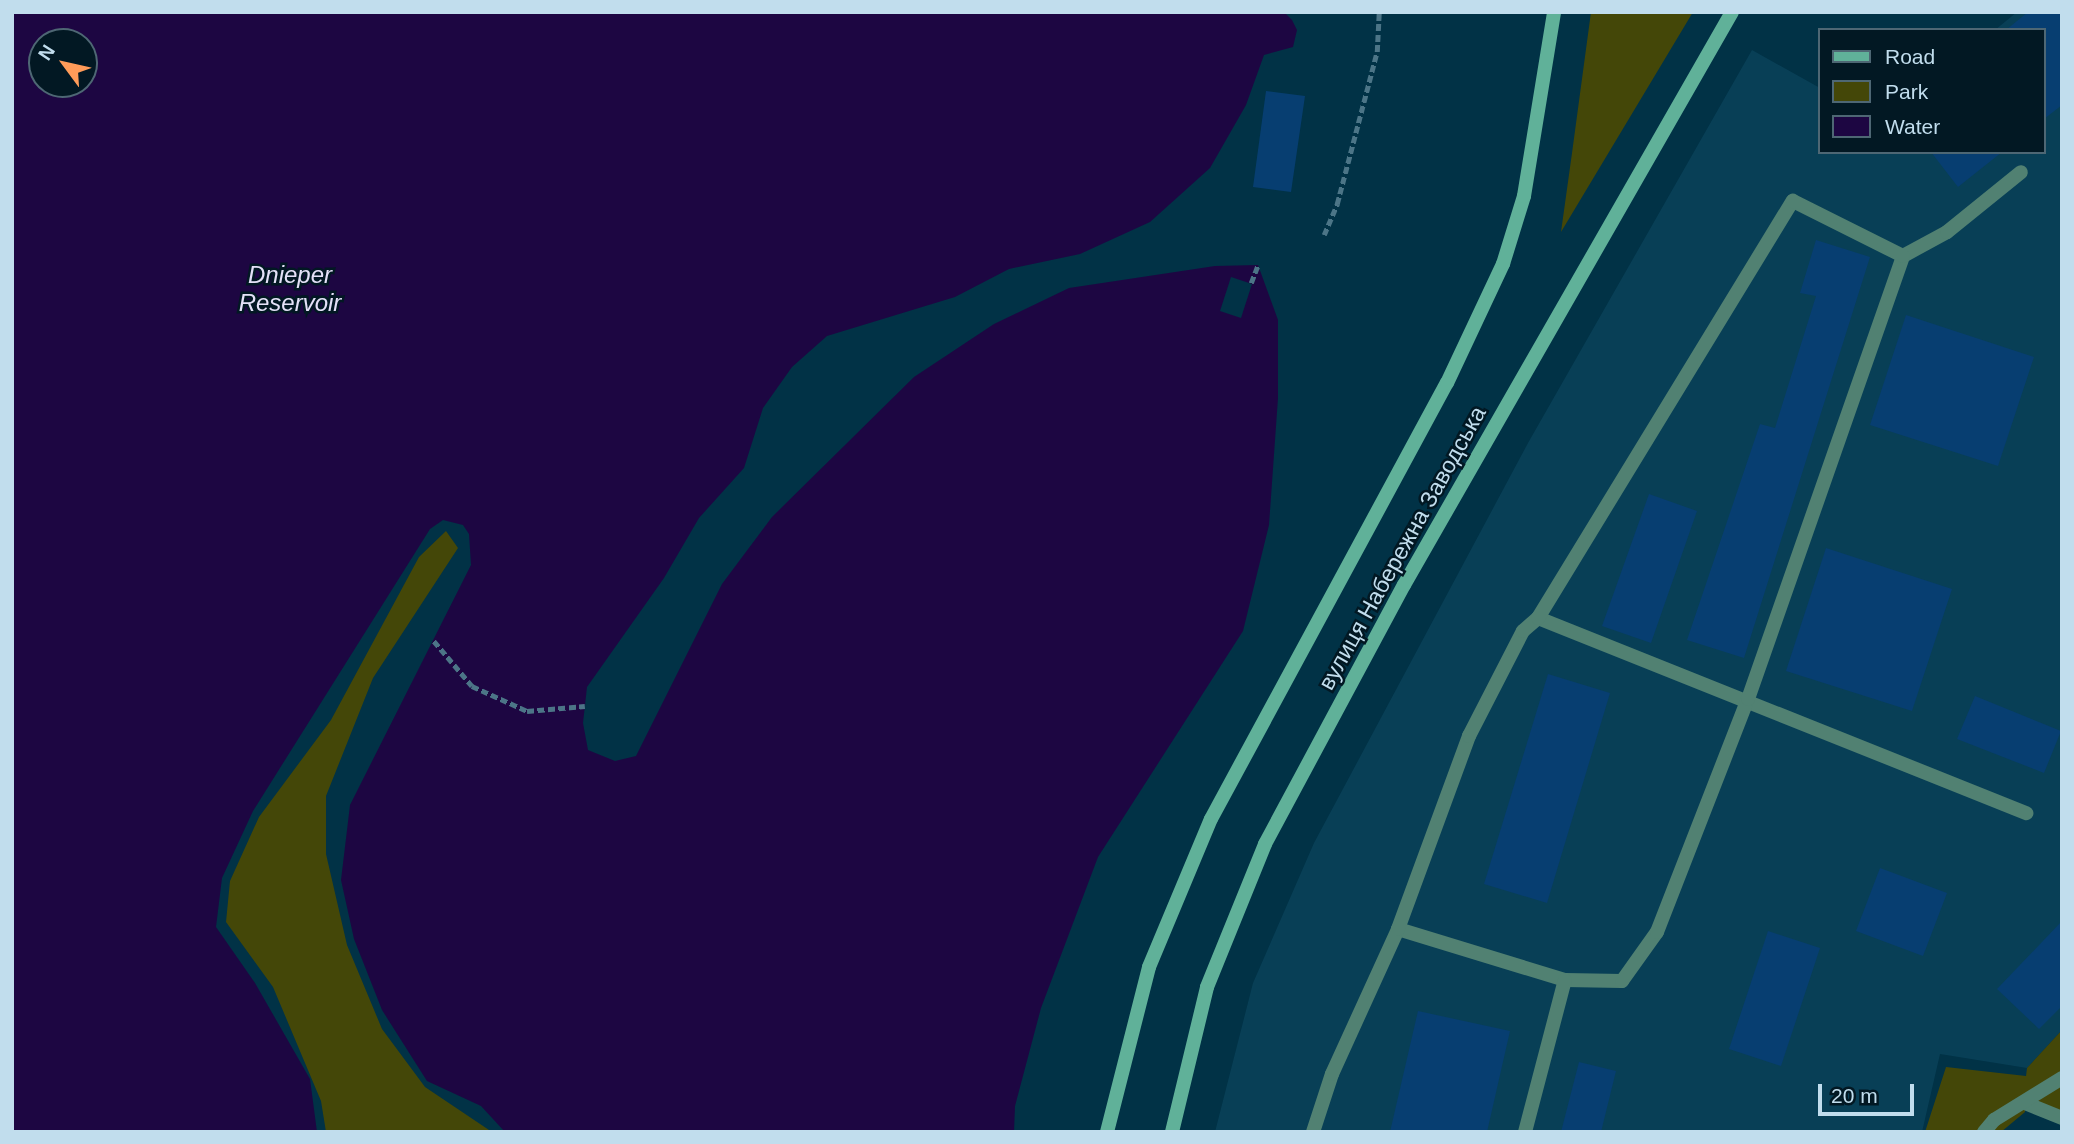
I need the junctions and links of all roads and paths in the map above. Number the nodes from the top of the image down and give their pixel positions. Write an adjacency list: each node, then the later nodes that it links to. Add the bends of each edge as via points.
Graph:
1 (1379, 12): 5 (path, via 1377,52 1337,204)
2 (1554, 12): 19 (main road, вулиця Набережна Заводська, via 1524,196 1503,264 1447,383 1211,819 1149,967)
3 (1732, 12): 20 (main road, вулиця Набережна Заводська, via 1411,573 1265,844 1208,987)
4 (2021, 172): 6 (street, via 1947,232)
5 (1324, 235)
6 (1903, 256): 9 (street, via 1793,201); 11 (street)
7 (1258, 265): 8 (path)
8 (1251, 283)
9 (1538, 618): 11 (street); 14 (street, via 1523,631 1469,736)
10 (434, 641): 12 (path, via 472,686 527,712)
11 (1748, 699): 13 (street); 15 (street, via 1657,932 1622,981)
12 (585, 706)
13 (2026, 813)
14 (1398, 929): 15 (street); 21 (street, via 1332,1074)
15 (1565, 979): 22 (street)
16 (2062, 1079): 17 (street)
17 (2025, 1103): 18 (street); 23 (street, via 1994,1120)
18 (2062, 1118)
19 (1107, 1132)
20 (1172, 1132)
21 (1313, 1132)
22 (1525, 1132)
23 (1984, 1132)

